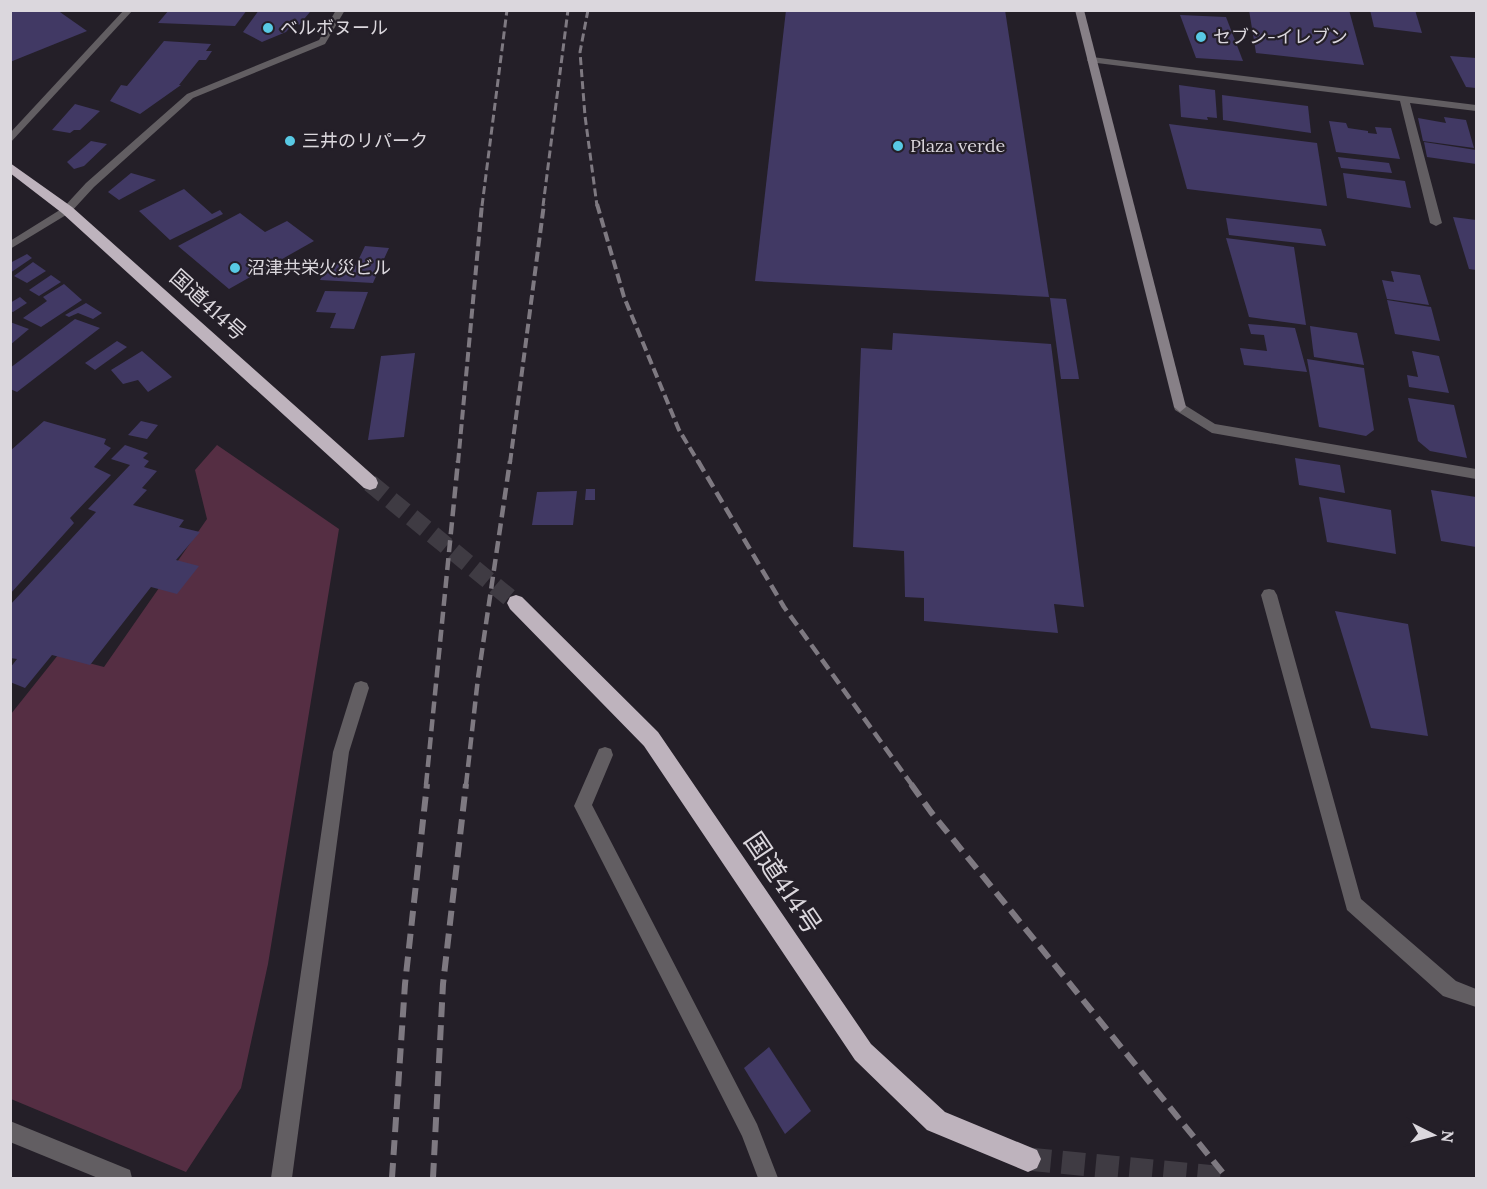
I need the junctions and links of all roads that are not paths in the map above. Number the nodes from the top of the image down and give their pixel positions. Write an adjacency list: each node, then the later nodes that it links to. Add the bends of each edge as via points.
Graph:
1 (129, 10): 7 (street)
2 (341, 10): 9 (street, via 322,42 190,96)
3 (1079, 10): 4 (street)
4 (1092, 60): 5 (street); 12 (street, via 1180,407 1212,428)
5 (1404, 99): 6 (street); 10 (street)
6 (1476, 108)
7 (10, 140)
8 (10, 167): 9 (highway, 国道414号)
9 (67, 210): 11 (street); 13 (highway, 国道414号)
10 (1436, 224)
11 (10, 246)
12 (1476, 474)
13 (370, 483)
14 (1269, 595): 18 (street, via 1353,904 1450,989)
15 (516, 603): 20 (highway, 国道414号, via 651,739 863,1052 936,1121)
16 (361, 688): 22 (street, via 341,752)
17 (605, 755): 23 (street, via 582,806 750,1131)
18 (1476, 998)
19 (10, 1131): 21 (street)
20 (1028, 1159)
21 (123, 1179)
22 (281, 1179)
23 (768, 1179)

